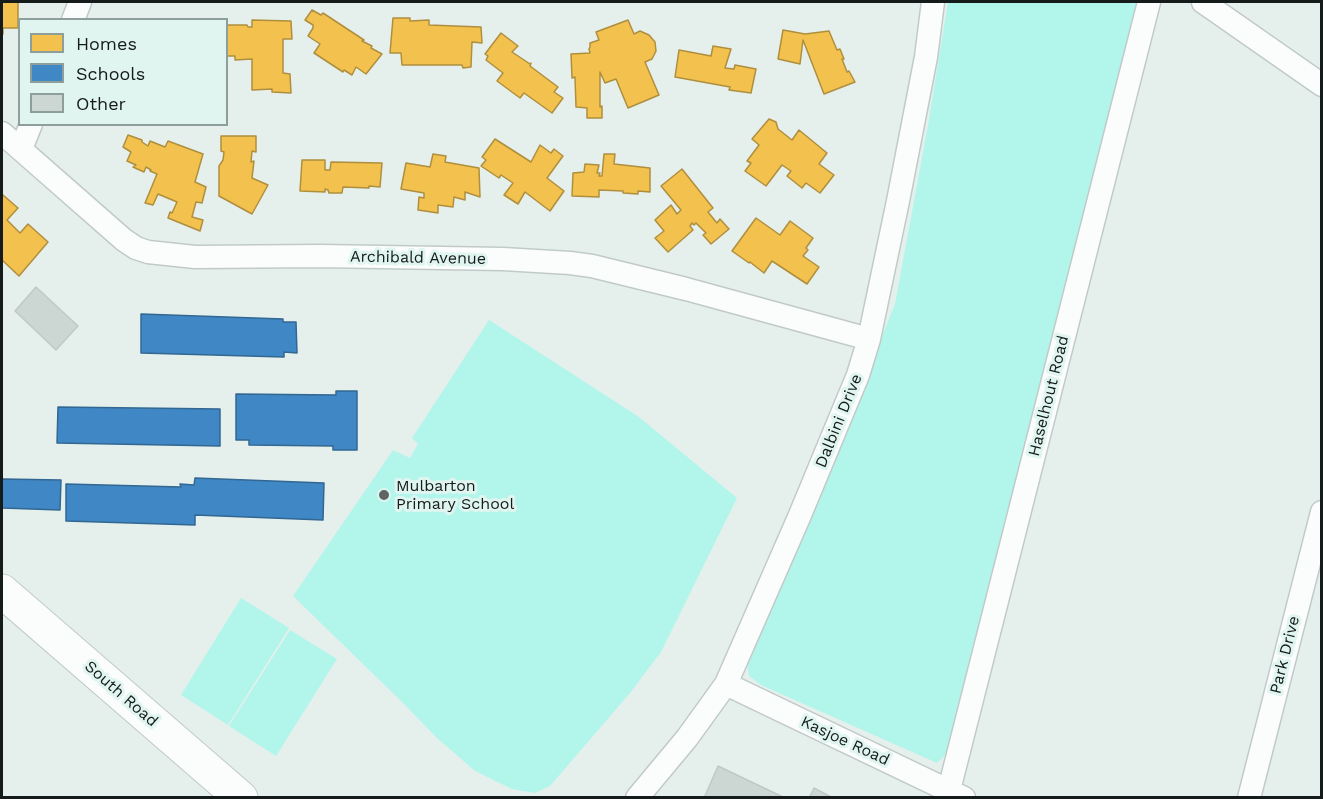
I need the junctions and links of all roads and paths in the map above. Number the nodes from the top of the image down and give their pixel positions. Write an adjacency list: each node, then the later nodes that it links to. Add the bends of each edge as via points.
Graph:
1 (80, 2): 5 (street)
2 (933, 2): 10 (street, Dalbini Drive)
3 (1149, 2): 14 (street, Haselhout Road)
4 (1203, 2): 6 (street)
5 (74, 18)
6 (1322, 85)
7 (30, 126): 9 (street)
8 (2, 133): 9 (street, Archibald Avenue)
9 (21, 149): 10 (street, Archibald Avenue, via 124,240 148,252 195,257 570,263)
10 (869, 339): 13 (street, Dalbini Drive, via 824,459)
11 (1322, 512): 17 (street, Park Drive)
12 (2, 591): 15 (street, South Road)
13 (726, 684): 14 (street, Kasjoe Road); 16 (street, Dalbini Drive)
14 (953, 795)
15 (241, 798)
16 (637, 798)
17 (1249, 798)

